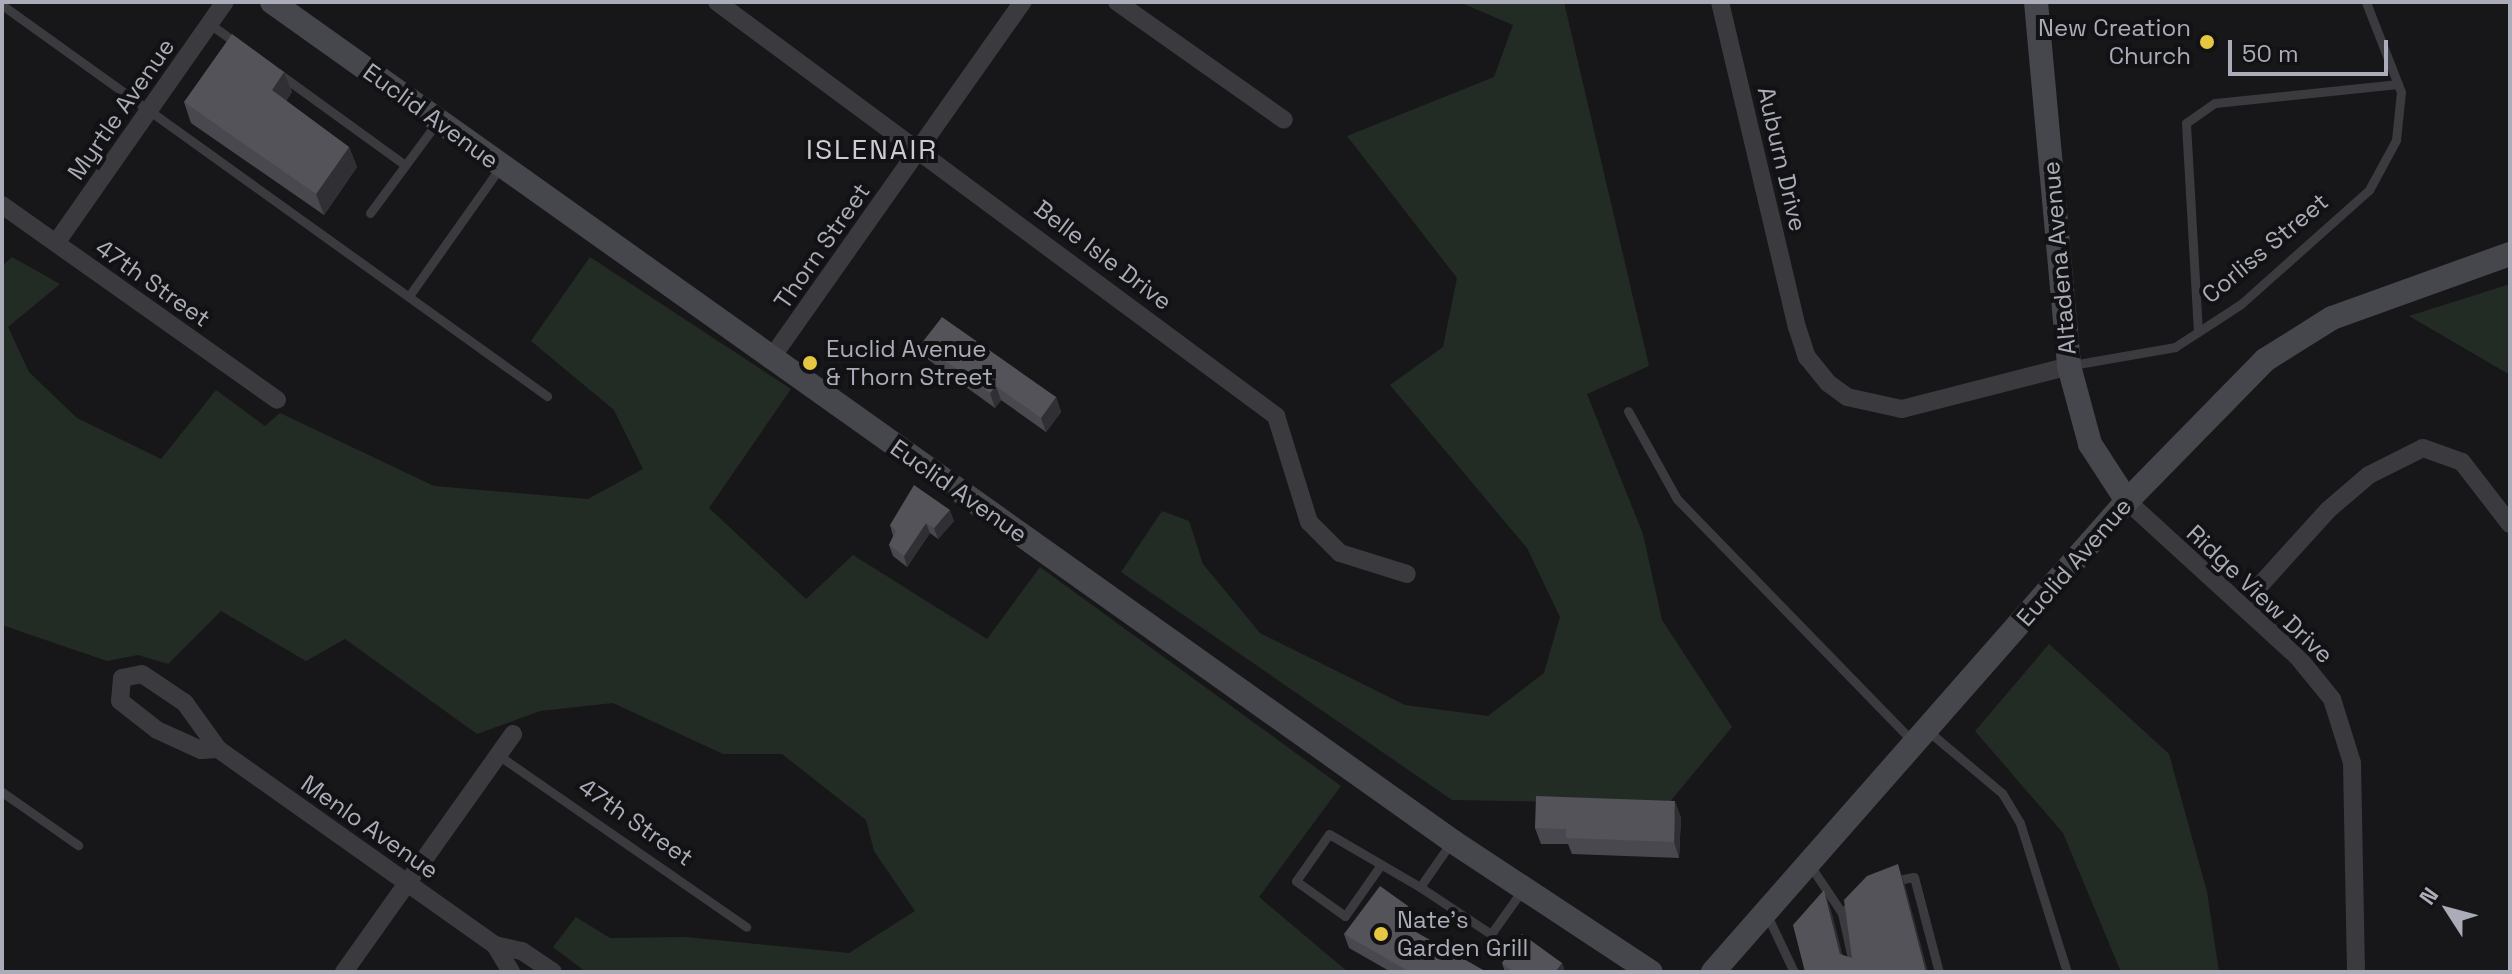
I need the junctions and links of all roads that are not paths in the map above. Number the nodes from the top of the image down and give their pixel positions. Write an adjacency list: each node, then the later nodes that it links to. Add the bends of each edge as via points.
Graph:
1 (225, 2): 10 (street, Myrtle Avenue)
2 (272, 2): 16 (main road, Euclid Avenue)
3 (717, 2): 17 (street, Belle Isle Drive)
4 (1023, 2): 17 (street, Thorn Street)
5 (1117, 2): 15 (street)
6 (1720, 2): 25 (street, Auburn Drive)
7 (2036, 2): 28 (main road, Altadena Avenue)
8 (2366, 2): 13 (lane, Corliss Street)
9 (2, 5): 14 (lane)
10 (210, 24): 11 (lane); 14 (street, Myrtle Avenue)
11 (247, 50)
12 (271, 68): 18 (lane)
13 (2398, 84): 26 (lane, Corliss Street, via 2396,140 2369,190 2309,249); 26 (lane, via 2215,103 2186,123)
14 (148, 111): 22 (street, Myrtle Avenue); 24 (lane)
15 (1284, 120)
16 (438, 121): 18 (lane); 19 (main road, Euclid Avenue)
17 (921, 148): 27 (street, Thorn Street); 34 (street, Belle Isle Drive, via 1276,416 1309,522 1340,553)
18 (405, 165): 21 (lane)
19 (501, 166): 24 (lane); 27 (main road, Euclid Avenue)
20 (2, 205): 22 (street, 47th Street)
21 (370, 213)
22 (56, 243): 30 (street, 47th Street)
23 (2510, 254): 32 (main road, Euclid Avenue, via 2332,318 2286,344)
24 (409, 296): 29 (lane)
25 (1797, 327): 28 (street, Corliss Street, via 1807,357 1828,383 1847,397 1902,409)
26 (2198, 332): 28 (lane, Corliss Street, via 2175,347)
27 (770, 360): 41 (main road, Euclid Avenue)
28 (2069, 366): 32 (main road, Altadena Avenue, via 2090,444)
29 (547, 396)
30 (277, 400)
31 (1628, 411): 37 (lane, via 1677,499)
32 (2127, 501): 35 (street, Ridge View Drive); 37 (main road, Euclid Avenue)
33 (2510, 524): 35 (street, via 2462,462 2423,448 2369,475 2328,510)
34 (1407, 574)
35 (2242, 605): 63 (street, Ridge View Drive, via 2332,699 2345,734)
36 (513, 734): 39 (street)
37 (1920, 737): 43 (main road, Euclid Avenue); 62 (lane, via 2002,793 2020,823)
38 (218, 749): 38 (street, Menlo Avenue, via 185,703 142,674 122,678 120,701 157,730 201,750); 45 (street, Menlo Avenue)
39 (498, 755): 45 (street); 52 (lane, 47th Street)
40 (2, 792): 42 (lane)
41 (1452, 841): 47 (lane); 48 (main road, Euclid Avenue)
42 (78, 845)
43 (1809, 864): 50 (main road, Euclid Avenue); 51 (lane)
44 (1380, 866): 44 (lane, via 1329,834 1296,881 1345,916); 47 (lane)
45 (407, 883): 53 (street, Menlo Avenue); 54 (street)
46 (1882, 885): 61 (lane, via 1914,877)
47 (1420, 887): 48 (lane, via 1491,934)
48 (1523, 889): 57 (main road, Euclid Avenue)
49 (1862, 896): 51 (lane)
50 (1765, 912): 58 (main road, Euclid Avenue); 59 (lane)
51 (1842, 913): 60 (lane)
52 (746, 927)
53 (495, 945): 55 (street, Menlo Avenue); 56 (street, Menlo Avenue, via 522,951)
54 (344, 972)
55 (511, 972)
56 (553, 972)
57 (1651, 972)
58 (1713, 972)
59 (1794, 972)
60 (1855, 972)
61 (1939, 972)
62 (2067, 972)
63 (2356, 972)

